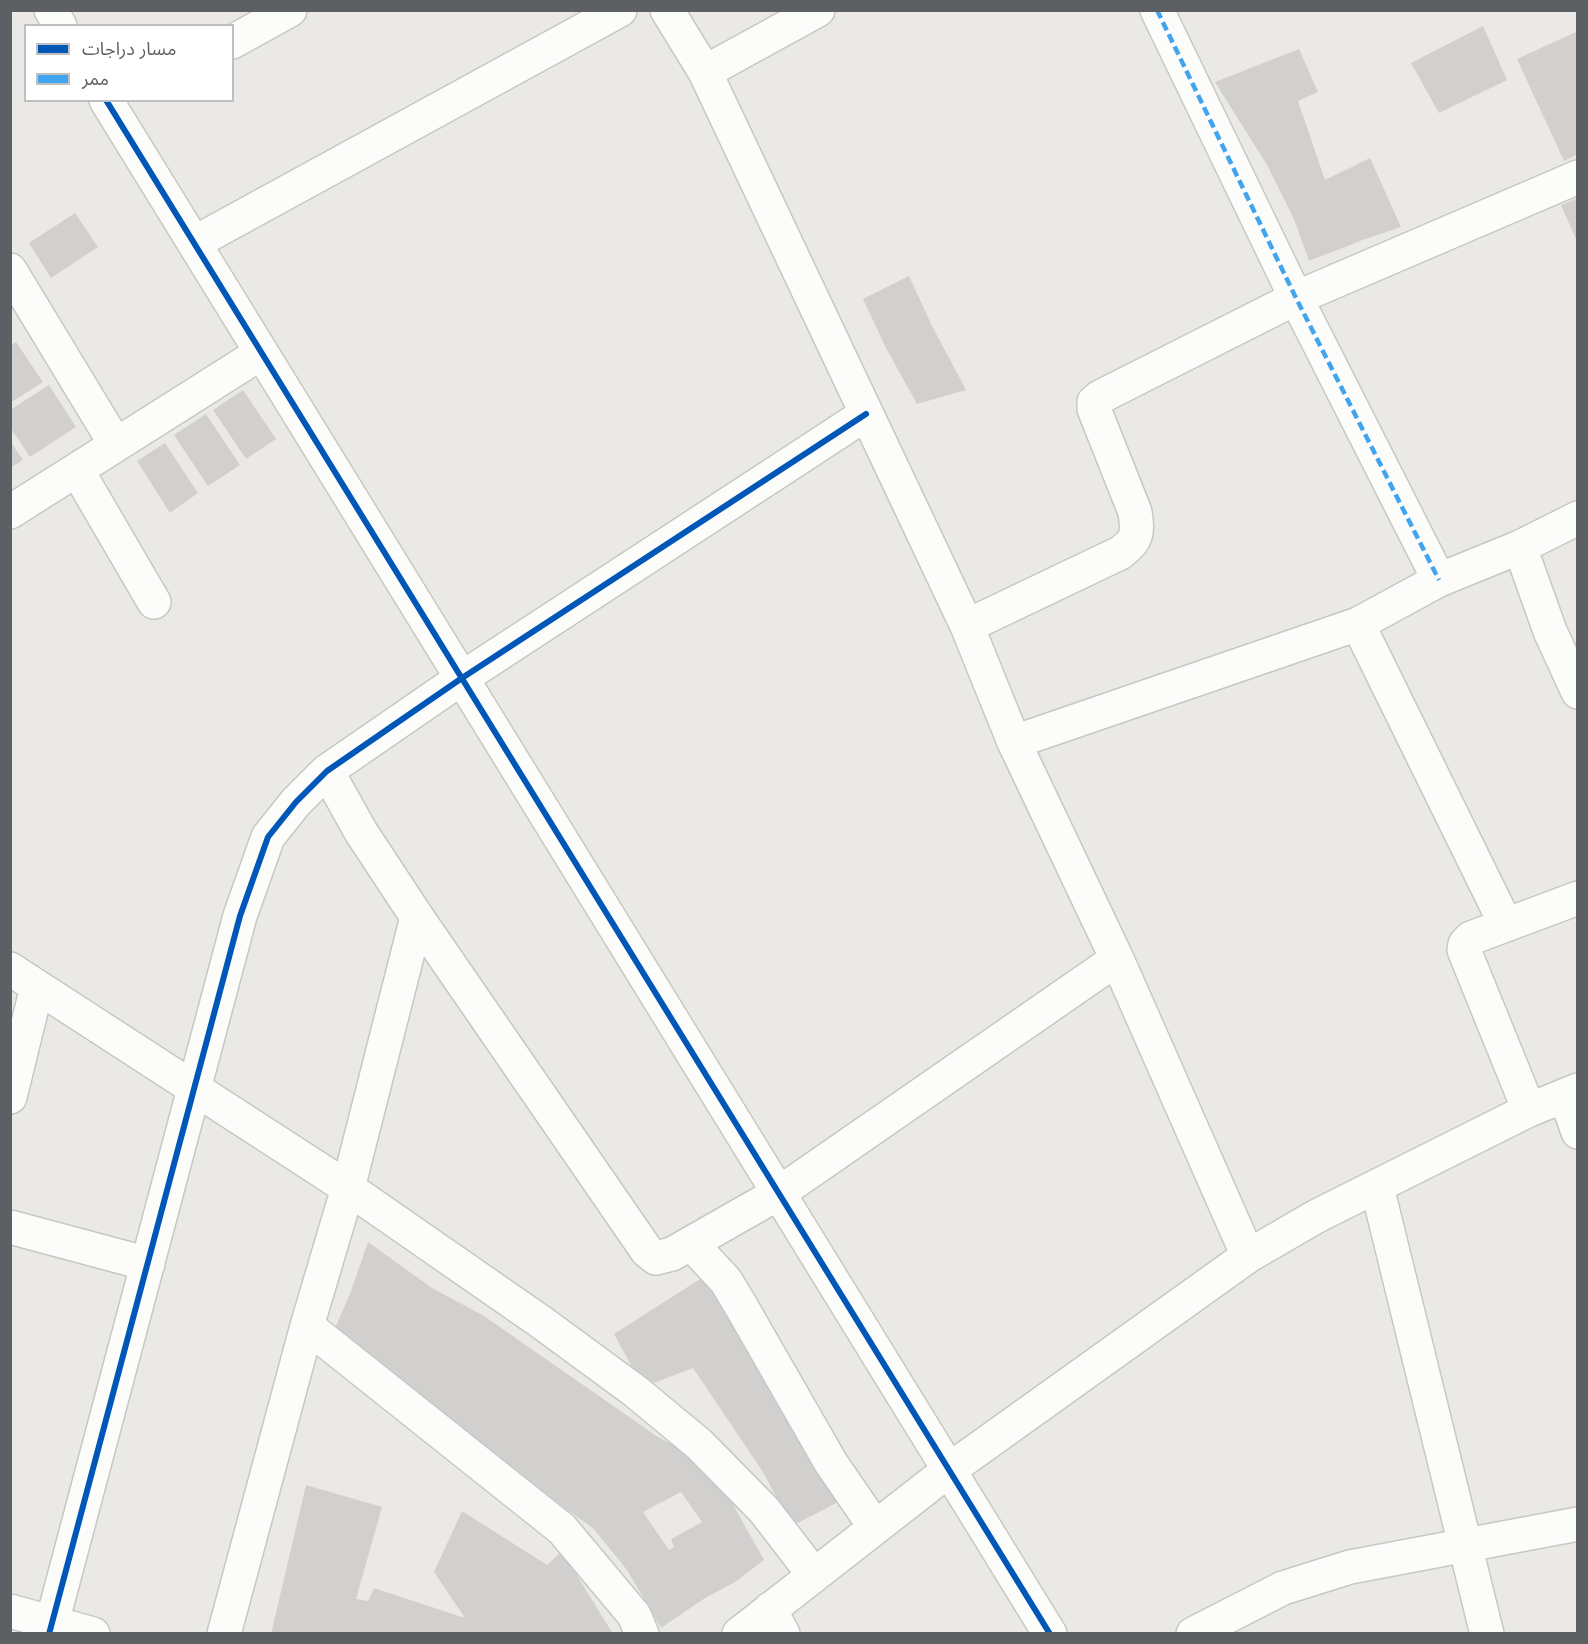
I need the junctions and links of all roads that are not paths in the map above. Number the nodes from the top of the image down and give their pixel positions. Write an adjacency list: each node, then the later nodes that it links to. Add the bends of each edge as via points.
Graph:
1 (51, 10): 7 (street)
2 (290, 10): 8 (street)
3 (620, 10): 12 (street)
4 (667, 10): 9 (street)
5 (818, 10): 9 (street)
6 (1157, 10): 14 (street)
7 (59, 24)
8 (234, 41)
9 (705, 72): 16 (street)
10 (115, 104): 12 (street)
11 (1578, 177): 14 (street)
12 (194, 243): 15 (street)
13 (10, 270): 17 (street)
14 (1296, 298): 22 (street); 26 (street, via 1094,402 1136,512 1137,529 1132,543)
15 (261, 352): 17 (street); 27 (street)
16 (866, 414): 26 (street); 27 (street)
17 (116, 445): 18 (street)
18 (77, 470): 19 (street); 23 (street)
19 (10, 512)
20 (1578, 518): 21 (street)
21 (1520, 547): 22 (street); 25 (street)
22 (1439, 580): 24 (street)
23 (154, 602)
24 (1358, 624): 29 (street); 33 (street)
25 (1564, 625): 28 (street)
26 (967, 626): 29 (street)
27 (462, 678): 30 (street); 44 (street)
28 (1578, 692)
29 (1014, 742): 34 (street)
30 (327, 771): 32 (street, via 361,832); 37 (street, via 268,837 240,916)
31 (1578, 898): 33 (street)
32 (417, 917): 43 (street); 46 (street, via 647,1251 656,1258 664,1257)
33 (1506, 925): 40 (street, via 1471,938 1464,950)
34 (1117, 959): 44 (street); 47 (street)
35 (10, 969): 36 (street)
36 (37, 987): 37 (street); 39 (street)
37 (195, 1090): 43 (street); 48 (street)
38 (1571, 1092): 40 (street); 41 (street)
39 (10, 1097)
40 (1529, 1110): 42 (street)
41 (1578, 1132)
42 (1377, 1187): 47 (street); 53 (street)
43 (348, 1188): 49 (street); 54 (street, via 541,1322 690,1437 764,1510)
44 (778, 1193): 46 (street); 50 (street)
45 (10, 1227): 48 (street)
46 (693, 1242): 52 (street, via 726,1281 831,1463)
47 (1248, 1256): 50 (street)
48 (148, 1264): 57 (street)
49 (307, 1326): 59 (street); 60 (street, via 562,1529 634,1615)
50 (949, 1470): 52 (street); 62 (street)
51 (1578, 1524): 53 (street)
52 (875, 1527): 54 (street)
53 (1467, 1544): 63 (street, via 1350,1567 1283,1588); 64 (street)
54 (814, 1575): 56 (street)
55 (10, 1611): 57 (street)
56 (776, 1621): 61 (street)
57 (50, 1628): 58 (street)
58 (93, 1634)
59 (224, 1634)
60 (642, 1634)
61 (739, 1634)
62 (1050, 1634)
63 (1194, 1634)
64 (1487, 1634)

